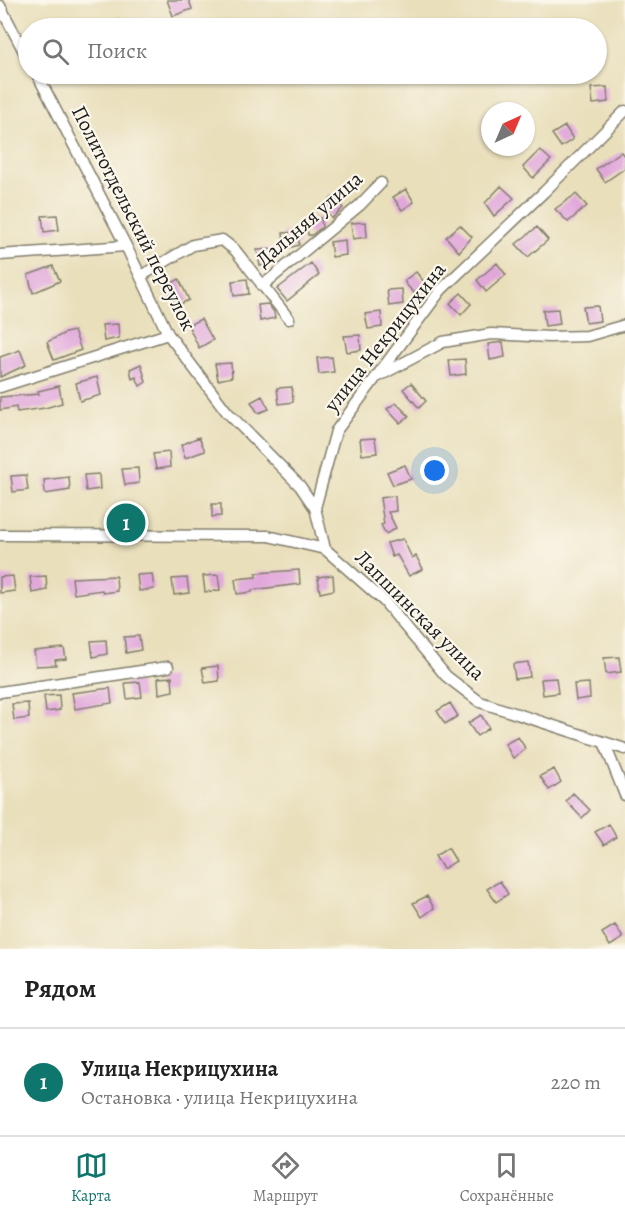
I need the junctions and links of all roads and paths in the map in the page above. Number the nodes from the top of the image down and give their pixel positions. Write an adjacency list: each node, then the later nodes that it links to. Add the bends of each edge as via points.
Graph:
1 (0, 6): 2 (street)
2 (18, 40)
3 (42, 84): 6 (street, Политотдельский переулок)
4 (625, 111): 13 (street, улица Некрицухина, via 441,290)
5 (381, 183): 9 (street, Дальняя улица)
6 (126, 246): 7 (street); 8 (street, Политотдельский переулок)
7 (0, 255)
8 (141, 276): 9 (street, via 193,245 222,240 235,250); 12 (street, Политотдельский переулок)
9 (262, 286): 10 (street)
10 (289, 319)
11 (625, 325): 13 (street, via 587,336 492,334 443,342)
12 (168, 334): 14 (street); 15 (street, Политотдельский переулок, via 227,412 300,486)
13 (376, 378): 15 (street, улица Некрицухина, via 336,431)
14 (0, 387)
15 (315, 508): 17 (street, Политотдельский переулок)
16 (0, 535): 17 (street, via 268,536)
17 (325, 549): 20 (street, Лапшинская улица, via 384,602 446,676 480,702)
18 (168, 667): 19 (street)
19 (0, 692)
20 (604, 742): 21 (street, Лапшинская улица); 22 (street)
21 (625, 749)
22 (625, 795)

